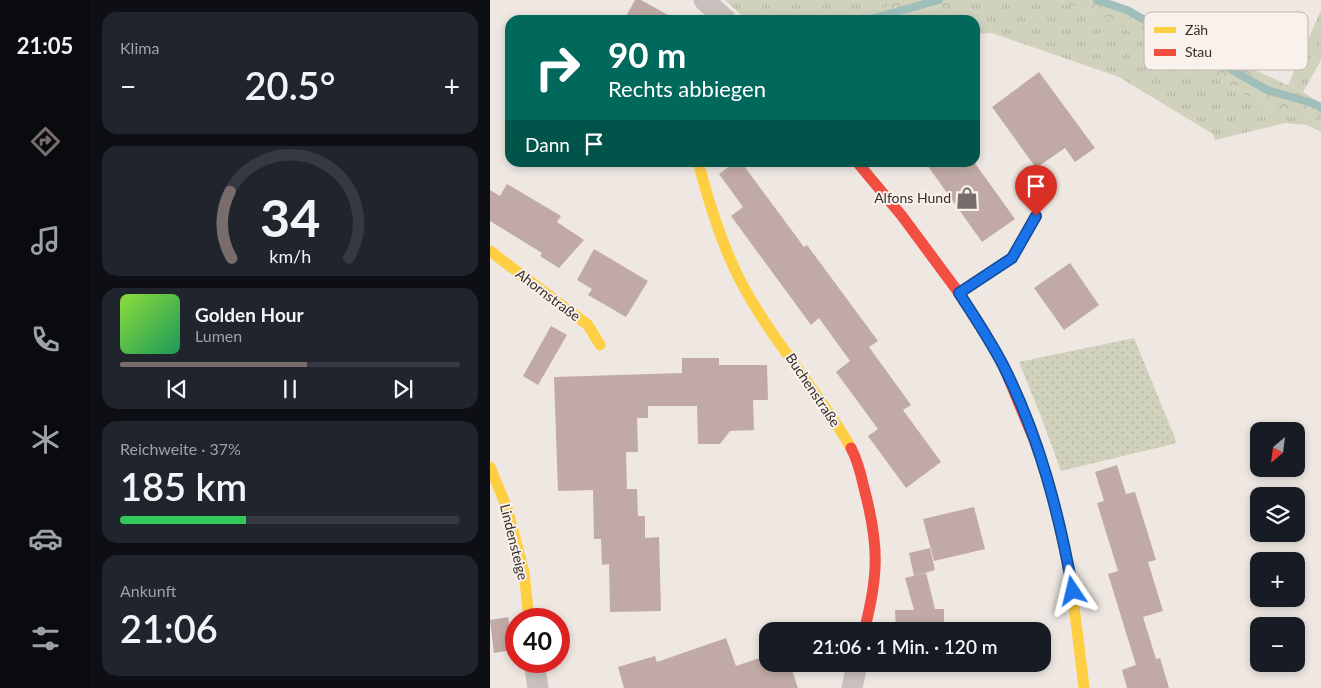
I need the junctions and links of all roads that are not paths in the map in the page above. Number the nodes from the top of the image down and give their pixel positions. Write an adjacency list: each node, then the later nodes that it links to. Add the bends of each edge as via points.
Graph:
1 (704, 0): 2 (street)
2 (720, 15)
3 (699, 167): 11 (street, Buchenstraße, via 724,246 749,295 840,429 854,455 877,542 875,589)
4 (861, 167): 7 (street)
5 (1036, 216): 7 (lane, via 1012,258)
6 (490, 252): 8 (street, Ahornstraße, via 588,325)
7 (959, 293): 16 (street, via 1003,365 1054,500 1073,591)
8 (600, 345)
9 (490, 467): 10 (street, Lindensteige, via 507,508 524,572)
10 (528, 608)
11 (866, 622)
12 (855, 672): 15 (street)
13 (536, 673): 14 (street)
14 (538, 688)
15 (852, 688)
16 (1084, 688)

